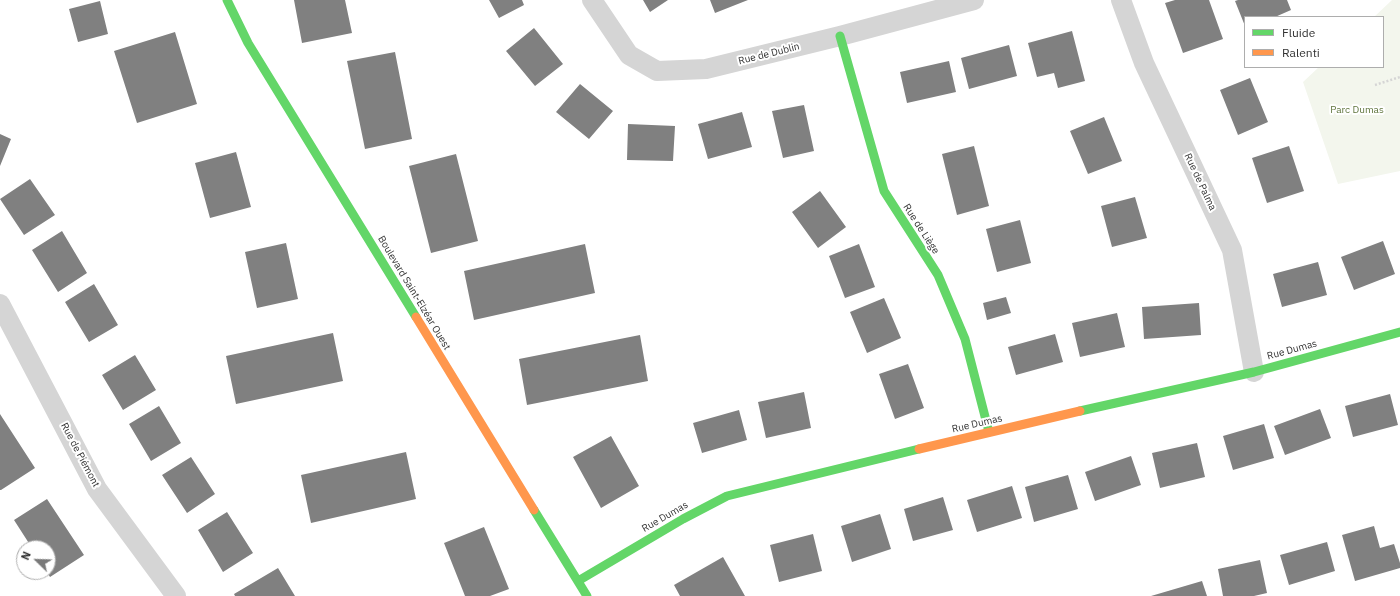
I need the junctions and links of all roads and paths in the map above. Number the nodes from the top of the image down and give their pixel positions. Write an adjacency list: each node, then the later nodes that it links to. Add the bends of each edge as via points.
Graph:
1 (227, 0): 12 (street, Boulevard Saint-Elzéar Ouest, via 248,43)
2 (592, 0): 5 (street, Rue de Dublin, via 629,55 657,71 706,69)
3 (974, 0): 5 (street, Rue de Dublin)
4 (1121, 0): 10 (street, Rue de Palma, via 1144,63 1232,250)
5 (840, 36): 11 (street, Rue de Liège, via 884,191 938,275 965,339)
6 (1400, 77): 7 (path)
7 (1375, 85)
8 (0, 304): 13 (street, Rue de Piémont, via 97,489)
9 (1400, 332): 10 (street, Rue Dumas)
10 (1254, 372): 11 (street, Rue Dumas)
11 (989, 432): 12 (street, Rue Dumas, via 727,496 682,519)
12 (578, 581): 14 (street, Boulevard Saint-Elzéar Ouest)
13 (176, 596)
14 (587, 596)

